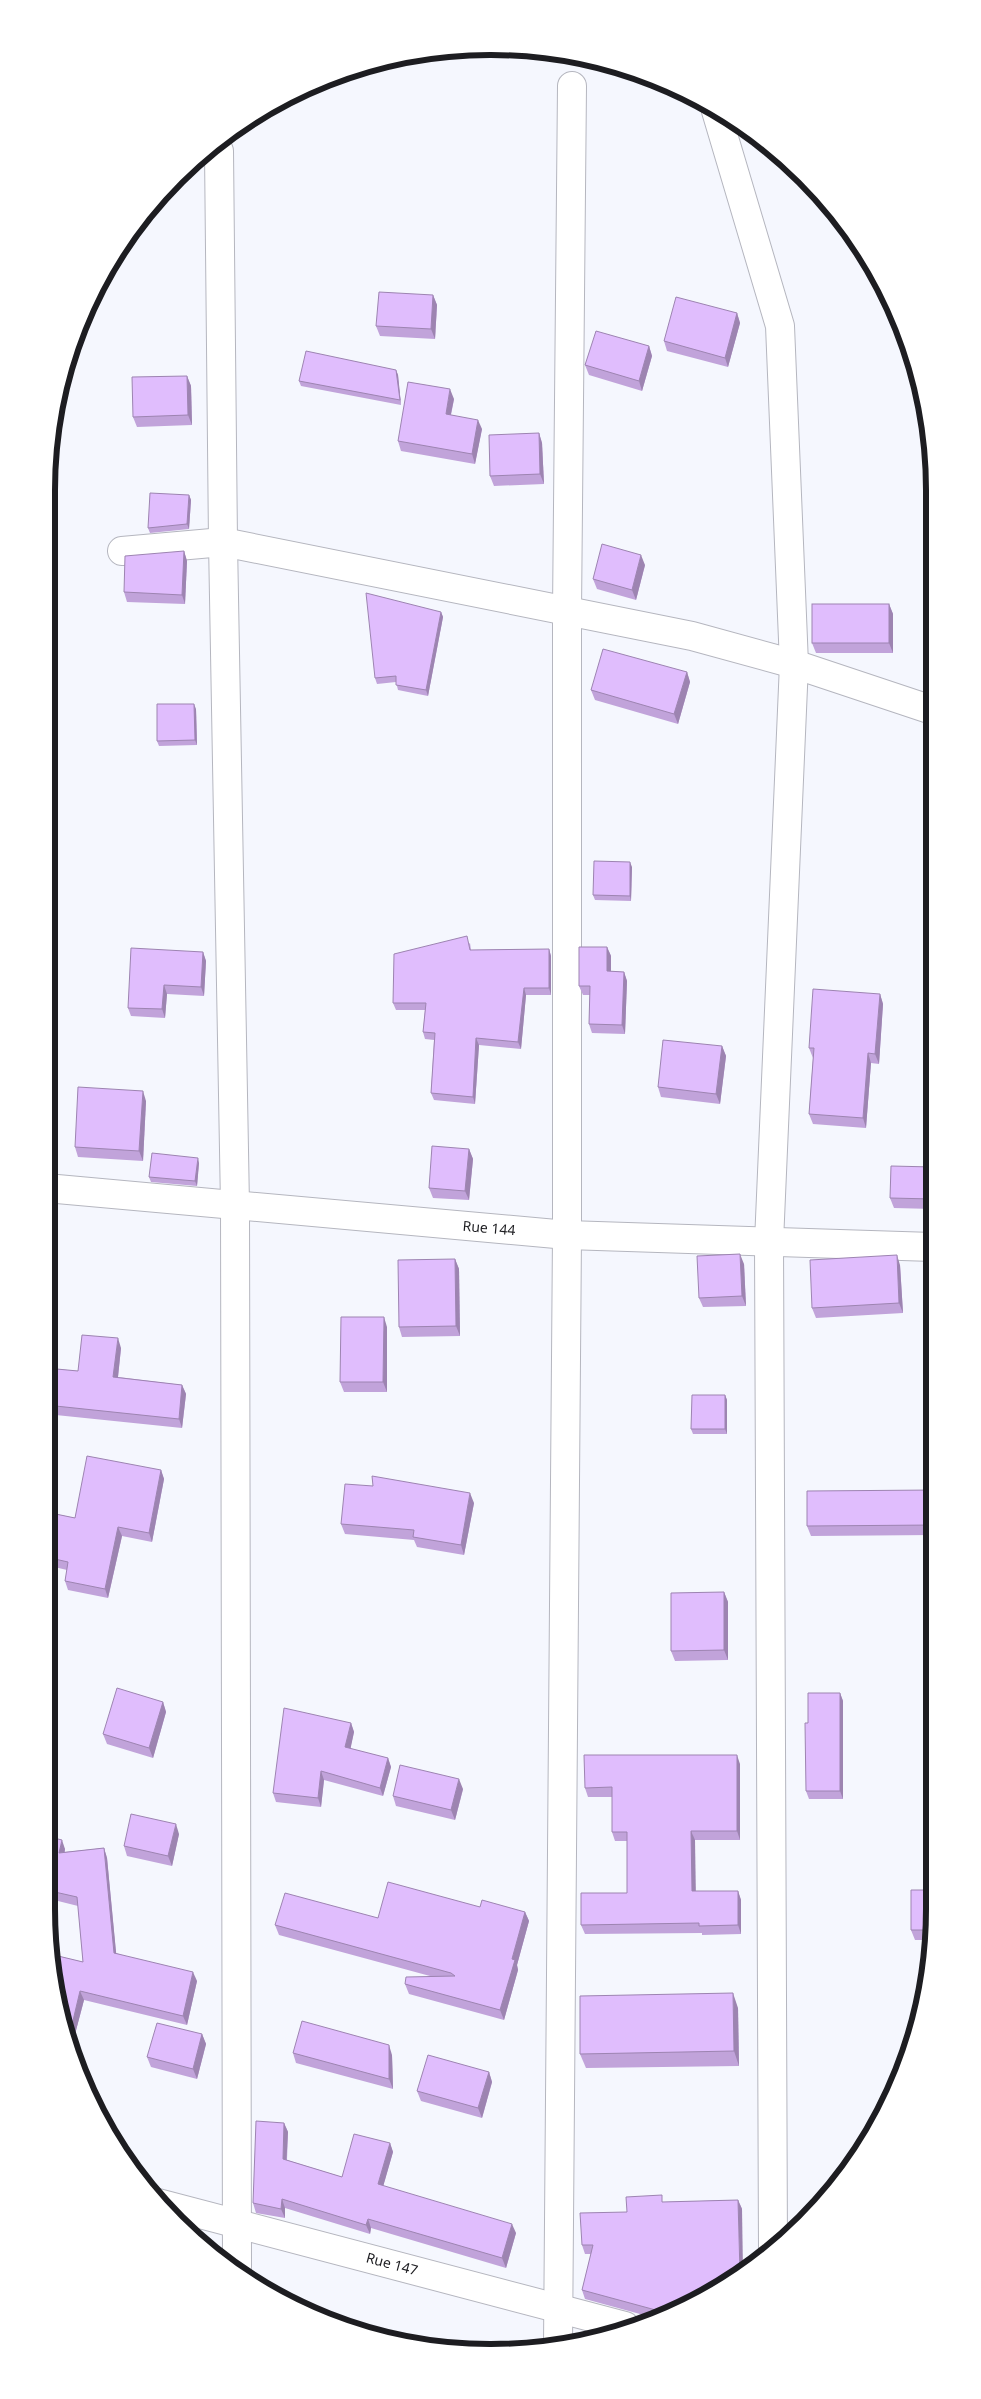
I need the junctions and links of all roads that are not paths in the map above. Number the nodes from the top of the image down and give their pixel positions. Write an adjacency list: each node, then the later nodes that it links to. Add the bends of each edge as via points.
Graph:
1 (572, 86): 6 (street)
2 (719, 120): 7 (street, via 780,326)
3 (219, 152): 4 (street)
4 (223, 542): 5 (street); 6 (street); 10 (street)
5 (122, 551)
6 (567, 611): 7 (street, via 692,636); 11 (street)
7 (794, 664): 8 (street); 12 (street)
8 (926, 708)
9 (55, 1189): 10 (street, Rue 144)
10 (235, 1205): 11 (street, Rue 144); 15 (street)
11 (567, 1235): 12 (street, Rue 144); 18 (street)
12 (769, 1242): 13 (street, Rue 144); 16 (street)
13 (926, 1247)
14 (173, 2206): 15 (street, Rue 147)
15 (236, 2223): 17 (street); 18 (street, Rue 147)
16 (773, 2240)
17 (237, 2262)
18 (558, 2308): 19 (street, Rue 147); 20 (street)
19 (619, 2324)
20 (558, 2338)

